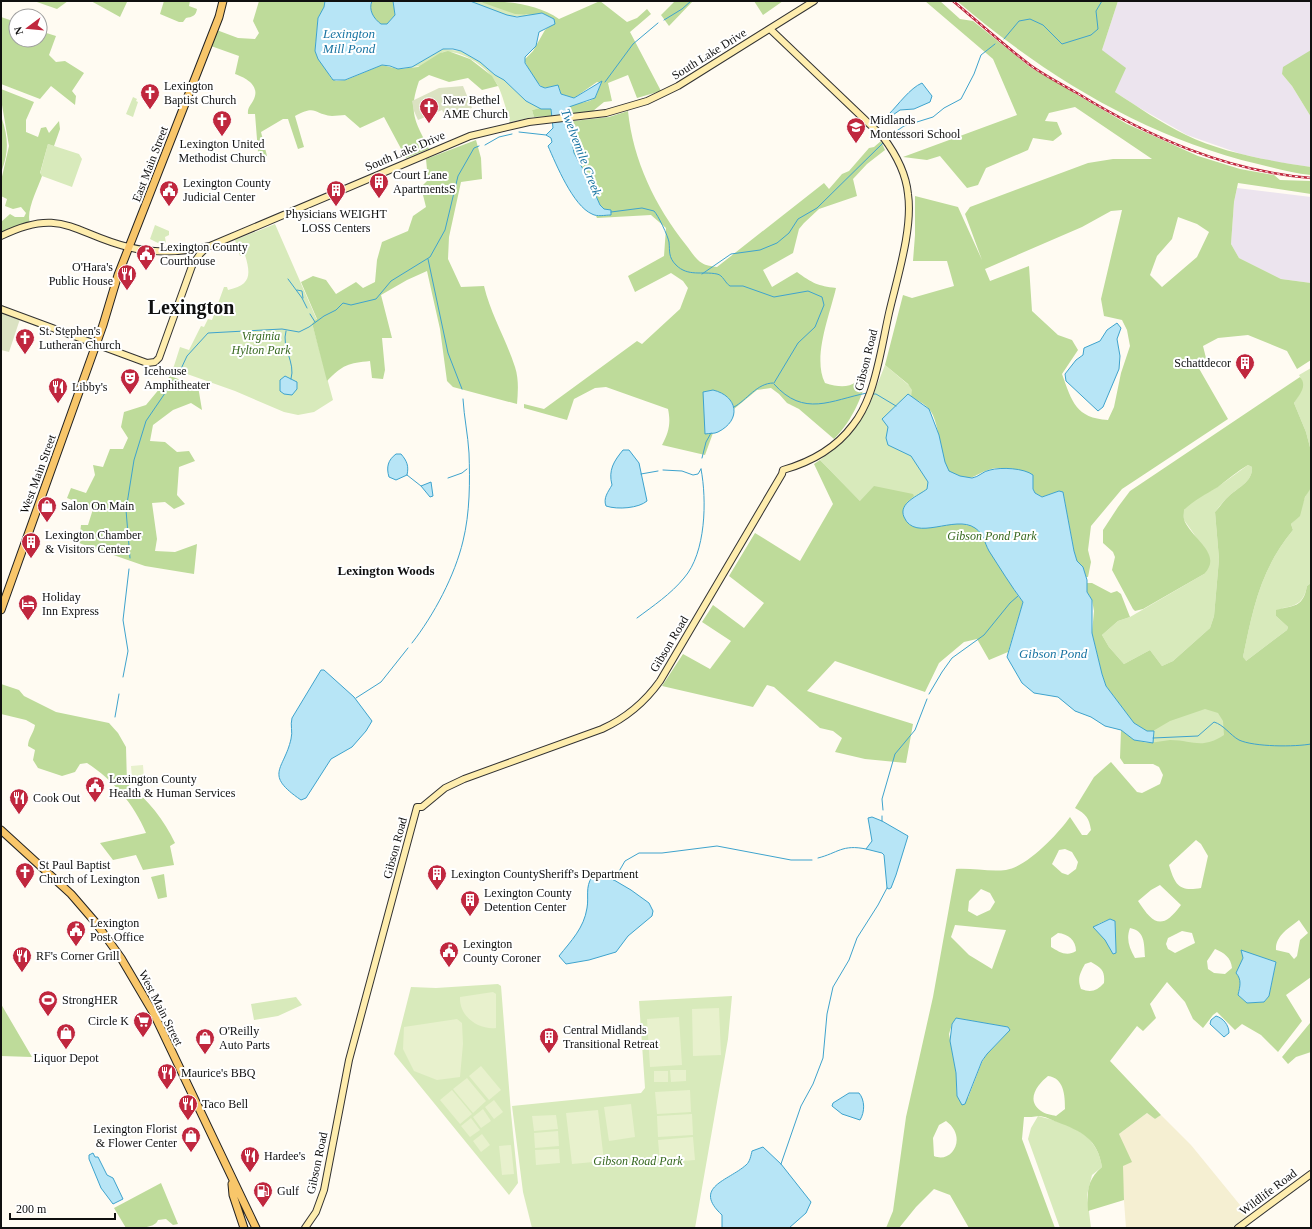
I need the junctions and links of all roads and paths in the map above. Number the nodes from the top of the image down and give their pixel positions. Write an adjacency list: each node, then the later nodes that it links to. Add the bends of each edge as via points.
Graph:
1 (223, 1): 6 (main road, East Main Street)
2 (814, 1): 3 (street, South Lake Drive)
3 (770, 29): 5 (street, South Lake Drive, via 657,97 615,111 529,122 458,141); 17 (street, Gibson Road, via 879,132 894,154 906,182 908,222 873,384 864,407 847,432 830,448 808,461 783,470 660,681 632,710 602,729 453,784 422,807 417,807 349,1060 324,1190 316,1212)
4 (1, 236): 6 (street, South Lake Drive, via 31,225 57,223 77,227)
5 (210, 246): 7 (street, South Lake Drive); 8 (street, via 200,254)
6 (130, 248): 7 (street, South Lake Drive, via 168,252); 10 (main road, East Main Street, via 107,318)
7 (191, 250): 8 (street)
8 (192, 266): 10 (street, via 159,358 155,362 147,363)
9 (1, 309): 10 (street)
10 (95, 344): 11 (main road, West Main Street)
11 (1, 610)
12 (1, 830): 14 (main road, West Main Street, via 71,894 121,958 154,1014)
13 (1311, 1174): 18 (street, Wildlife Road)
14 (232, 1182): 15 (main road); 16 (main road, West Main Street)
15 (244, 1228)
16 (256, 1228)
17 (305, 1228)
18 (1238, 1228)

